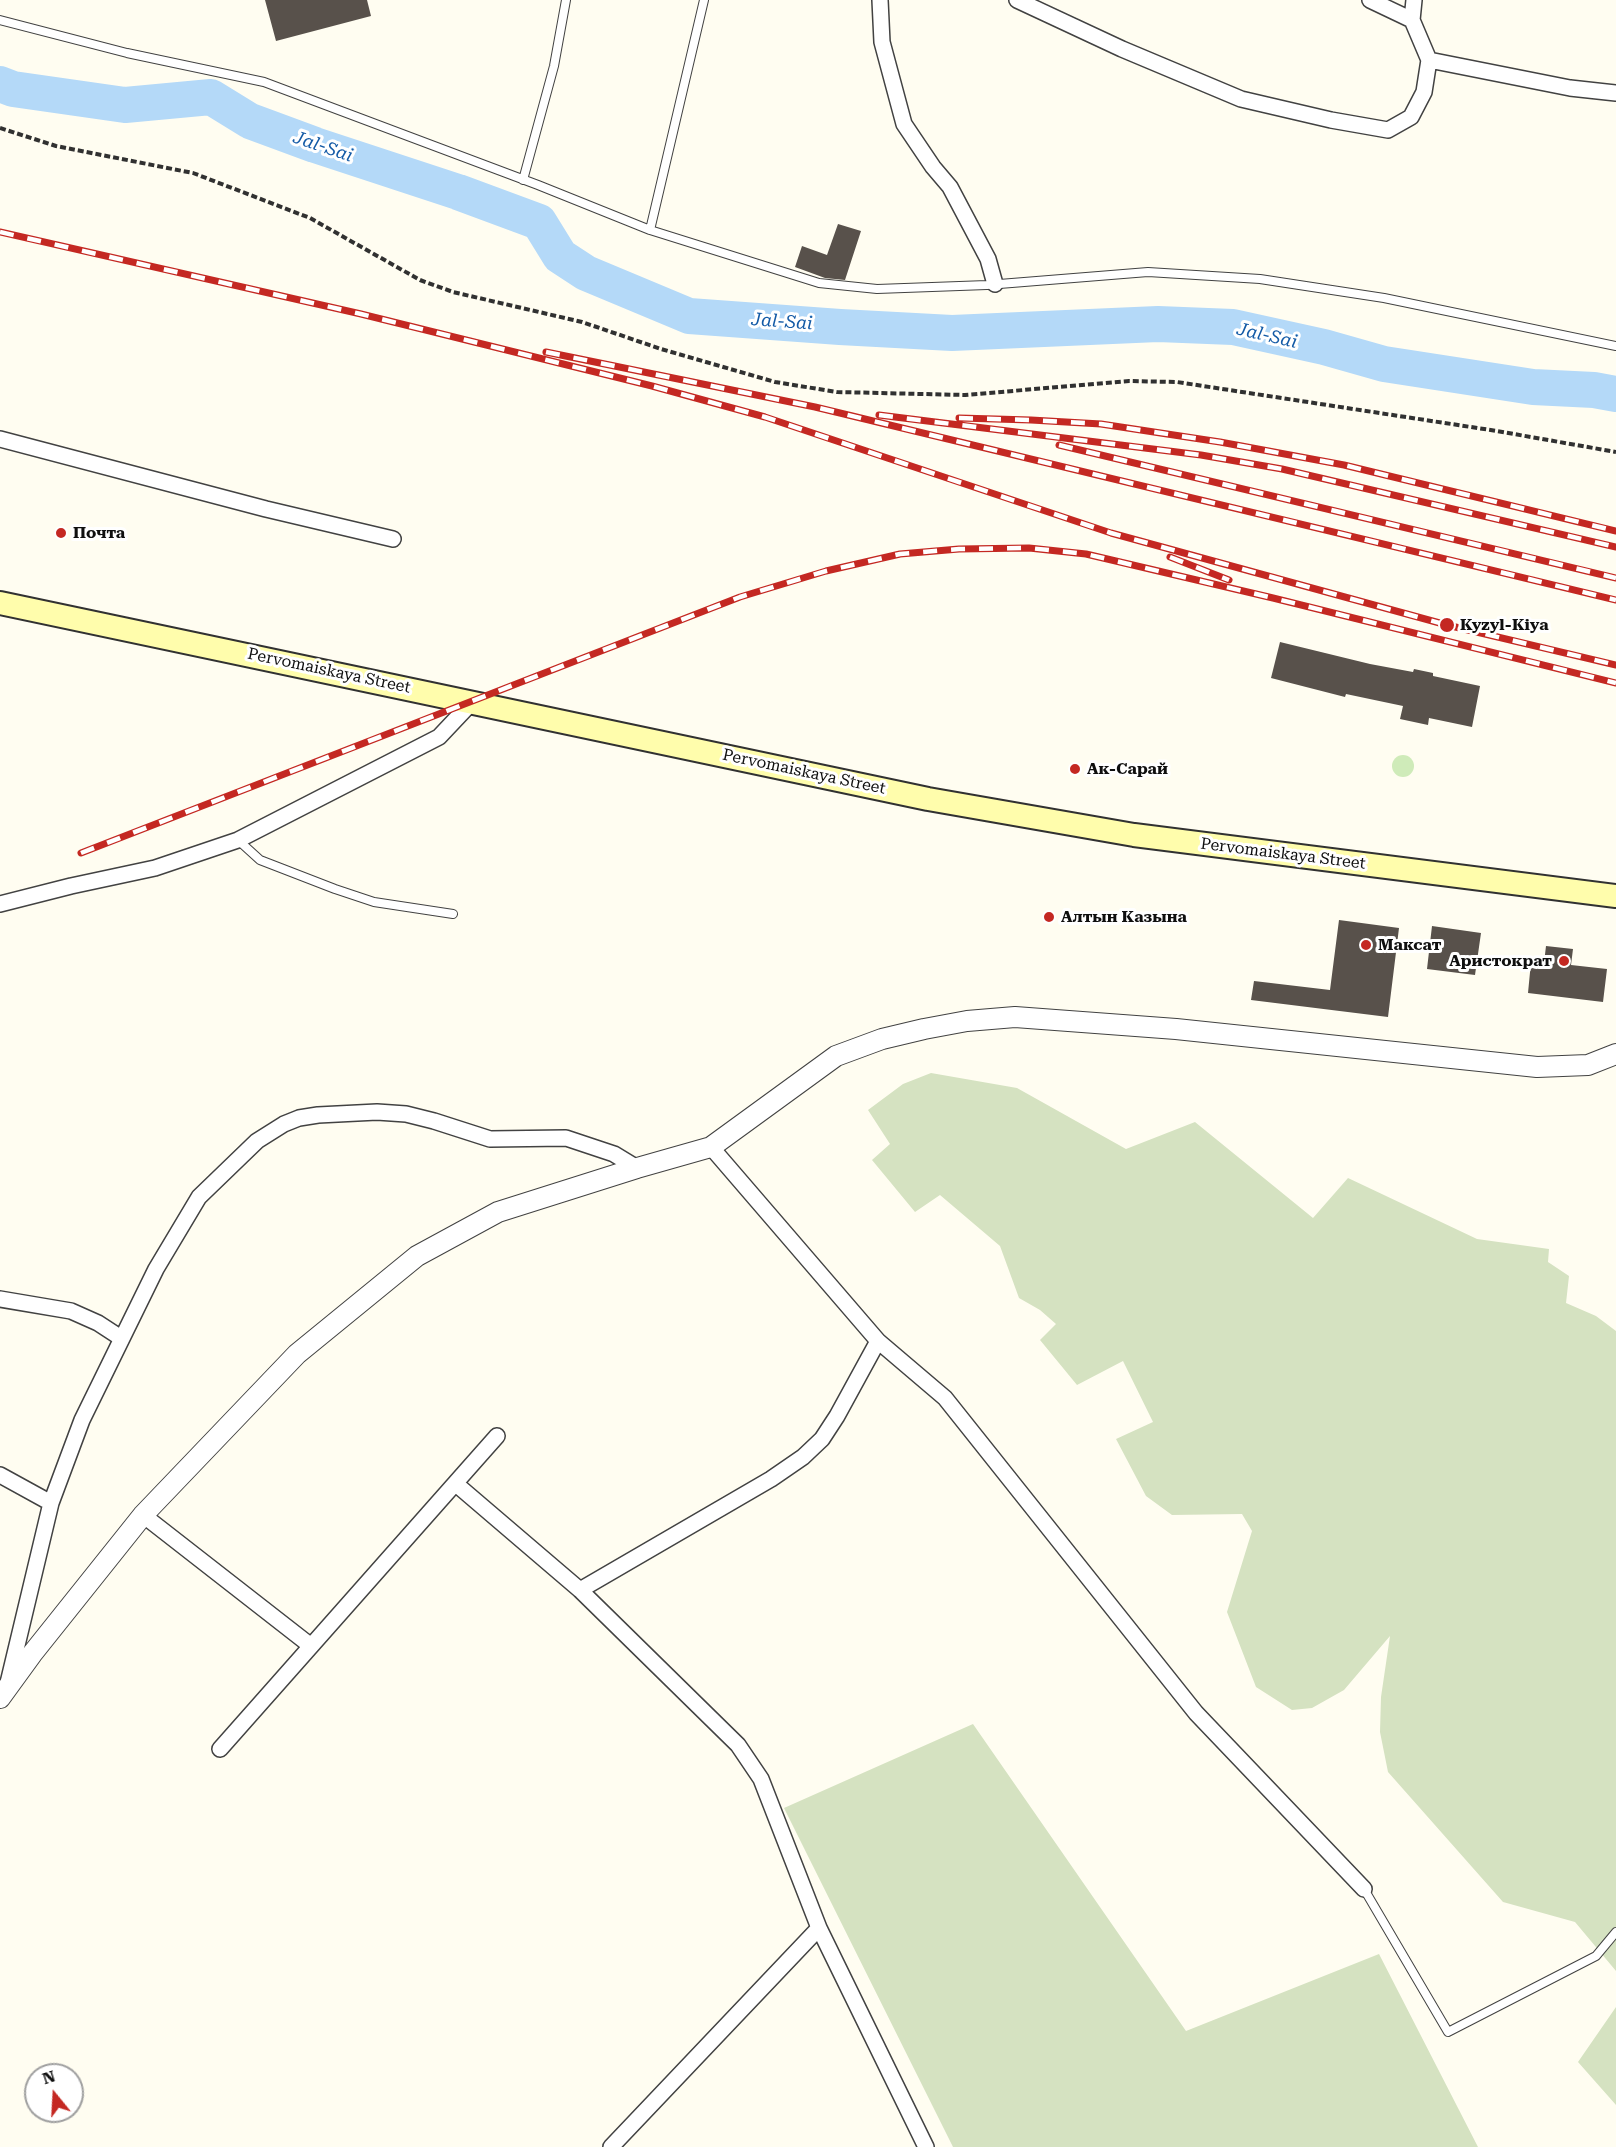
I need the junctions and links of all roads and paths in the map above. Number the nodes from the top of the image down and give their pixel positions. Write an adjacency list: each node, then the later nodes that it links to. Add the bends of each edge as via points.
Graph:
1 (566, 0): 12 (lane, via 554,66)
2 (704, 0): 13 (lane)
3 (880, 0): 14 (street, via 882,42 904,124 950,187 988,260)
4 (1017, 0): 9 (street, via 1241,99 1388,129 1412,117 1424,92)
5 (1370, 0): 8 (street)
6 (1414, 0): 8 (street)
7 (0, 20): 12 (lane, via 127,53 264,82)
8 (1413, 20): 9 (street)
9 (1430, 60): 10 (street, via 1570,88)
10 (1616, 93)
11 (0, 128): 17 (path, via 56,146 193,173 310,218 420,280 453,292 582,322 775,381 837,392 965,396 1128,381 1177,382)
12 (523, 180): 13 (lane)
13 (650, 230): 14 (lane, via 819,283 878,289)
14 (995, 284): 15 (lane, via 1148,272 1260,279 1384,298)
15 (1616, 346)
16 (0, 439): 18 (street)
17 (1616, 452)
18 (393, 539)
19 (0, 603): 20 (main road, Pervomaiskaya Street)
20 (472, 701): 21 (street, via 439,737); 22 (main road, Pervomaiskaya Street, via 928,799 1123,833)
21 (238, 840): 23 (street, via 155,868); 24 (lane, via 260,860 335,889 375,902)
22 (1616, 896)
23 (0, 904)
24 (453, 914)
25 (1616, 1054): 26 (street, via 1588,1065 1537,1067 1176,1029 1015,1017 967,1021 882,1039 836,1056)
26 (711, 1147): 27 (street); 30 (street)
27 (637, 1168): 29 (street, via 614,1154 566,1138 490,1139 406,1114 377,1112 299,1118 256,1141 199,1197); 35 (street, via 498,1212 417,1256 297,1354)
28 (0, 1299): 29 (street, via 70,1311)
29 (121, 1338): 34 (street, via 82,1420)
30 (878, 1341): 36 (street, via 837,1416 822,1439 803,1457); 41 (street, via 945,1398 1196,1713)
31 (497, 1436): 33 (street)
32 (0, 1475): 34 (street)
33 (456, 1484): 36 (street); 37 (street)
34 (51, 1503): 38 (street)
35 (143, 1515): 37 (street); 38 (street)
36 (580, 1590): 42 (street, via 738,1745 761,1779)
37 (311, 1646): 40 (street)
38 (25, 1648): 39 (street)
39 (3, 1695)
40 (220, 1749)
41 (1364, 1888): 43 (lane, via 1448,2032 1596,1956)
42 (819, 1928): 44 (street); 45 (street)
43 (1616, 1932)
44 (611, 2147)
45 (926, 2147)

